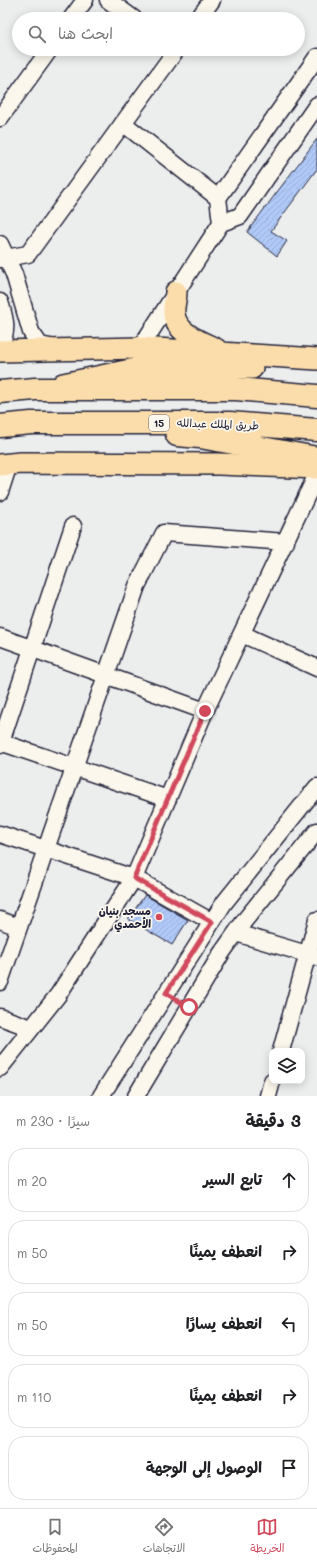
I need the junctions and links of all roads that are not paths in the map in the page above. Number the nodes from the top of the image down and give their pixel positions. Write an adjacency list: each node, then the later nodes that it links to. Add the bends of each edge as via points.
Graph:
1 (85, 0): 4 (street)
2 (108, 0): 5 (street)
3 (212, 0): 6 (street)
4 (76, 12)
5 (124, 12)
6 (203, 12)
7 (45, 56): 11 (street)
8 (171, 56): 12 (street)
9 (317, 57): 13 (street)
10 (317, 105): 14 (street, via 240,216)
11 (0, 118)
12 (123, 123): 13 (street); 16 (street, via 28,254)
13 (218, 198): 14 (street)
14 (221, 223): 17 (street)
15 (0, 244): 16 (street)
16 (3, 259): 20 (street, via 14,274 31,332 40,345)
17 (176, 292): 19 (street); 22 (main road, via 174,314 179,327 198,341)
18 (0, 302): 21 (street, via 5,317 6,334)
19 (140, 348): 20 (main road); 22 (main road)
20 (62, 349): 21 (main road)
21 (0, 350)
22 (226, 353): 23 (main road)
23 (317, 359)
24 (317, 369): 25 (main road, via 140,368)
25 (35, 390): 26 (highway); 27 (highway, via 236,389)
26 (0, 392)
27 (317, 396)
28 (30, 423): 29 (highway, طريق الملك عبدالله / 15); 30 (highway, طريق الملك عبدالله / 15, via 230,423); 31 (highway, via 200,437)
29 (0, 426)
30 (317, 430)
31 (317, 458)
32 (4, 464): 33 (main road, via 219,464); 35 (street)
33 (317, 468)
34 (317, 474): 37 (street)
35 (0, 492)
36 (73, 526): 40 (street)
37 (286, 542): 38 (street); 42 (street, via 164,533 137,586)
38 (242, 634): 41 (street); 43 (street)
39 (0, 637): 40 (street)
40 (32, 649): 42 (street); 44 (street)
41 (317, 668)
42 (106, 675): 43 (street); 45 (street)
43 (205, 711): 47 (street)
44 (0, 743): 45 (street)
45 (73, 767): 47 (street); 50 (street)
46 (317, 787): 54 (street, via 224,903)
47 (168, 799): 51 (street)
48 (317, 831): 56 (street)
49 (0, 834): 50 (street)
50 (45, 848): 51 (street); 55 (street)
51 (134, 878): 54 (street); 62 (street, via 58,995)
52 (0, 920): 55 (street)
53 (317, 920): 57 (street)
54 (212, 922): 59 (street)
55 (18, 927): 58 (street)
56 (236, 933): 57 (street); 60 (street)
57 (312, 956): 63 (street)
58 (0, 982)
59 (166, 993): 60 (street); 67 (street)
60 (189, 1007): 66 (street)
61 (0, 1016): 62 (street)
62 (31, 1028): 64 (street)
63 (282, 1048)
64 (0, 1068)
65 (271, 1084): 68 (street)
66 (138, 1095)
67 (100, 1096)
68 (268, 1096)

